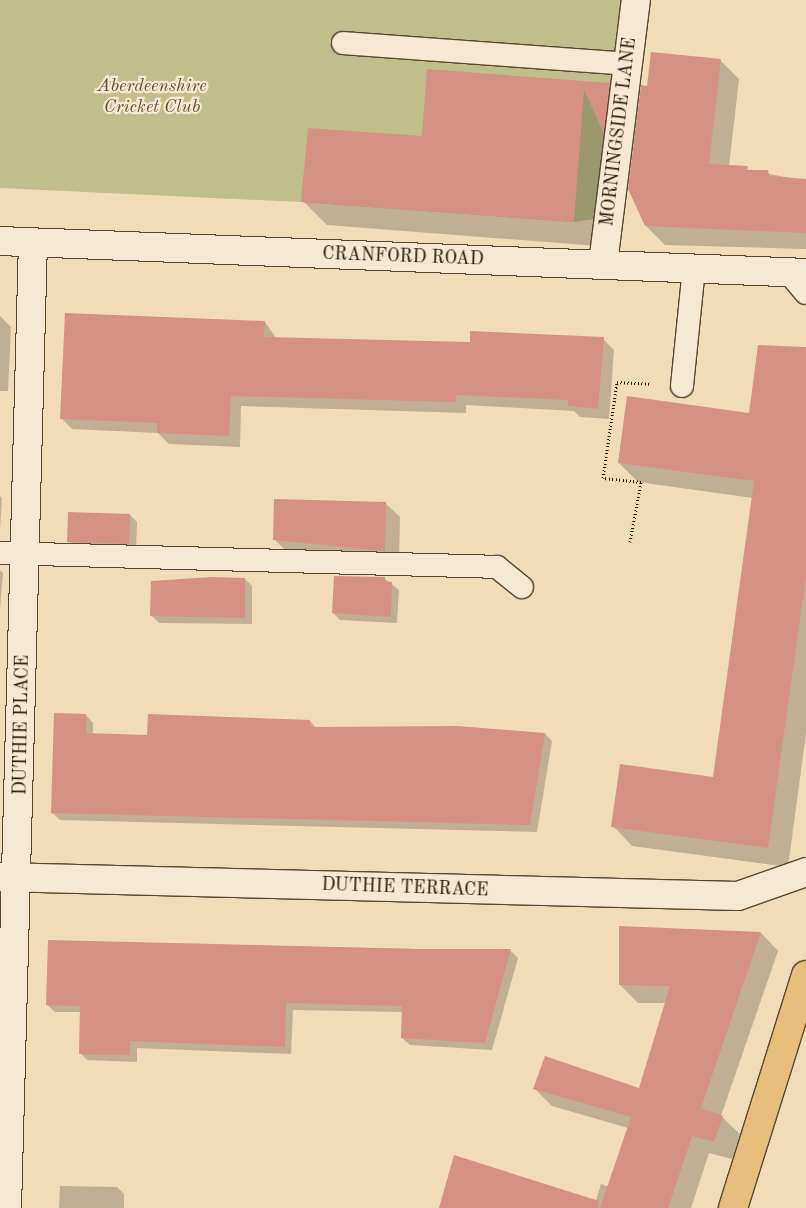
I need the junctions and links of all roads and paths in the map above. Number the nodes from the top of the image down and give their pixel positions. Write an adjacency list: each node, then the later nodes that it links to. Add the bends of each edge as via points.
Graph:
1 (636, 0): 3 (street, MORNINGSIDE LANE)
2 (343, 43): 3 (lane)
3 (629, 64): 6 (street, MORNINGSIDE LANE)
4 (0, 241): 5 (street, CRANFORD ROAD)
5 (33, 243): 6 (street, CRANFORD ROAD); 11 (street, DUTHIE PLACE)
6 (603, 264): 7 (street, CRANFORD ROAD)
7 (694, 268): 8 (street, CRANFORD ROAD); 9 (lane)
8 (800, 280)
9 (682, 386): 10 (path, via 617,382 603,478 641,482)
10 (630, 542)
11 (13, 554): 12 (lane, via 497,567); 14 (street, DUTHIE PLACE)
12 (522, 587)
13 (806, 872): 14 (street, DUTHIE TERRACE, via 738,896)
14 (10, 878): 16 (street, DUTHIE PLACE)
15 (806, 975): 17 (main road)
16 (7, 1208)
17 (733, 1208)

